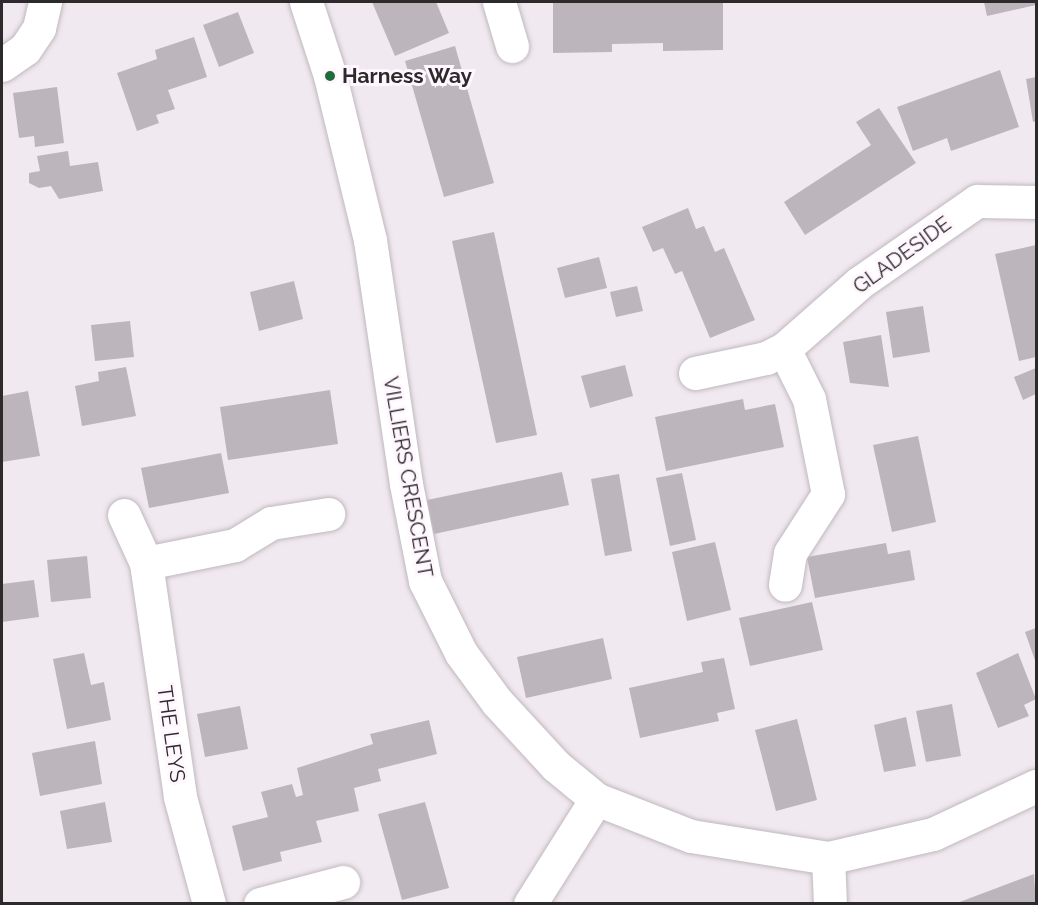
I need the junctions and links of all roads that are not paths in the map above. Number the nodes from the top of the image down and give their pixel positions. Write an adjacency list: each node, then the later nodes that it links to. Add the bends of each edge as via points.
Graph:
1 (45, 2): 5 (street, via 39,28 30,42)
2 (306, 2): 14 (street, VILLIERS CRESCENT, via 330,76 370,240 406,484 425,580 461,653 496,702 555,766)
3 (500, 2): 4 (street)
4 (513, 46)
5 (2, 65)
6 (1036, 201): 7 (street, GLADESIDE, via 978,201 859,284)
7 (784, 349): 8 (street, GLADESIDE, via 766,358); 12 (street, via 809,399 828,494 790,553)
8 (694, 373)
9 (328, 514): 11 (street, via 271,523 235,545)
10 (124, 515): 11 (street, THE LEYS)
11 (146, 563): 17 (street, THE LEYS, via 180,797)
12 (785, 585)
13 (1036, 786): 15 (street, VILLIERS CRESCENT, via 933,834)
14 (596, 799): 15 (street, VILLIERS CRESCENT, via 691,836); 19 (street)
15 (828, 858): 20 (street)
16 (343, 882): 18 (street)
17 (209, 903)
18 (260, 903)
19 (530, 903)
20 (830, 903)

